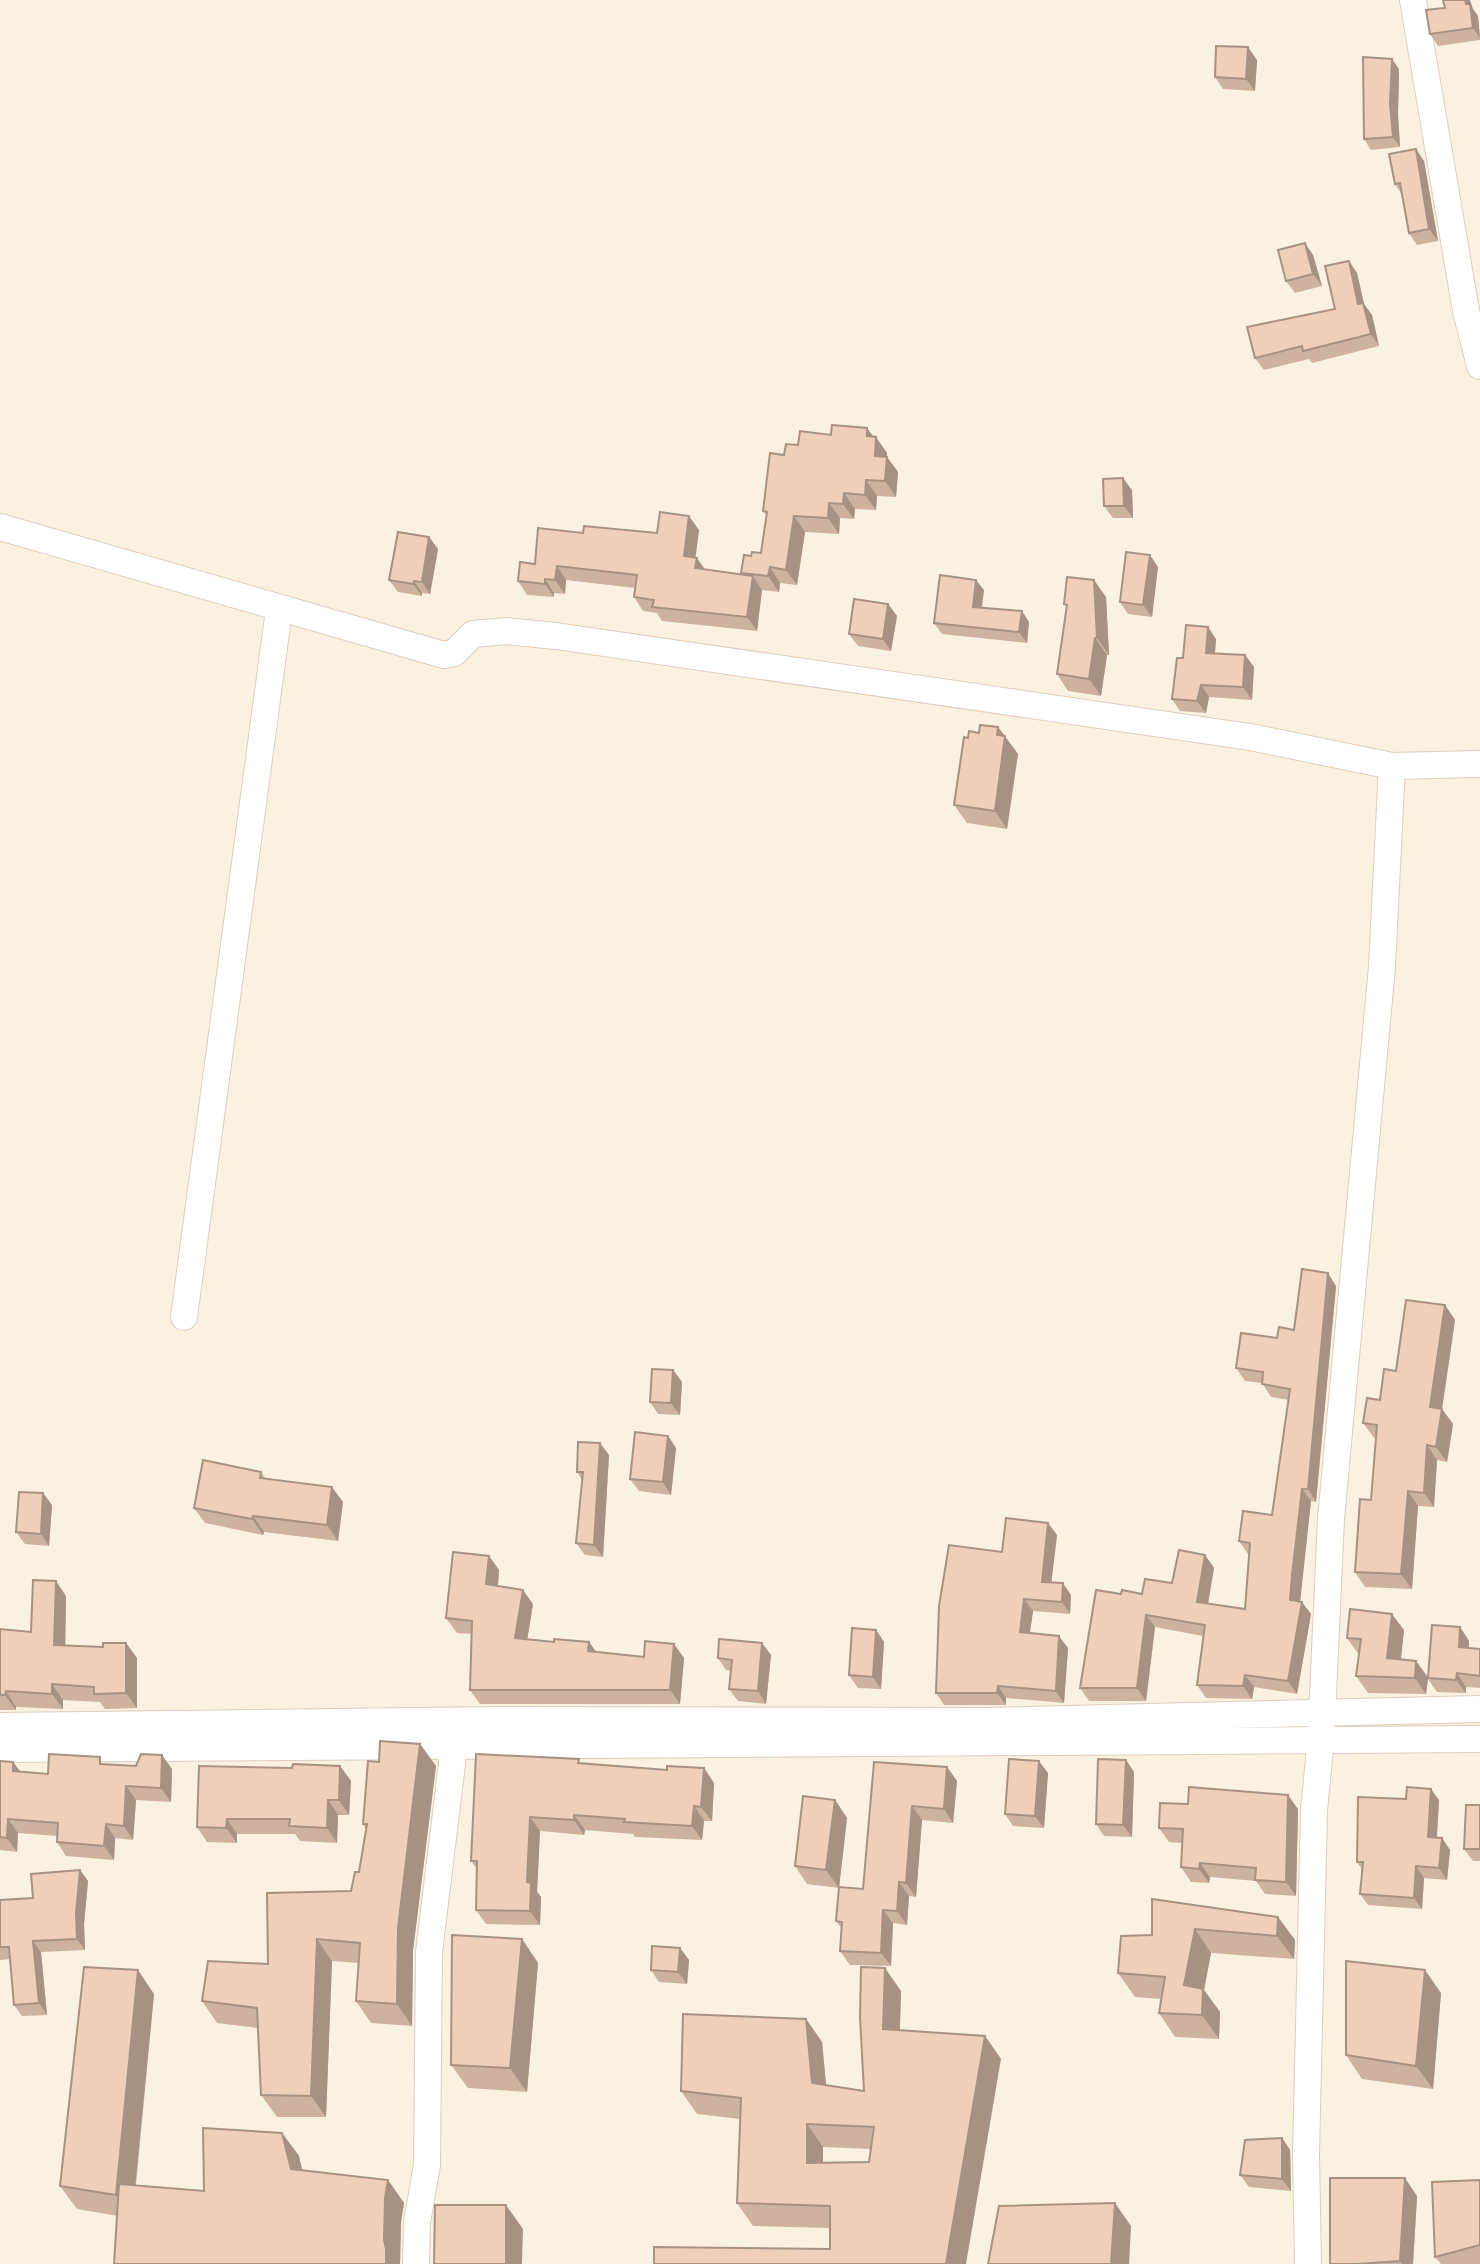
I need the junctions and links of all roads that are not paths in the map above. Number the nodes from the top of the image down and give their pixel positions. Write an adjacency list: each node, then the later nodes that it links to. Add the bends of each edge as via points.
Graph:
1 (1413, 0): 2 (street)
2 (1480, 366)
3 (0, 527): 4 (street)
4 (279, 610): 6 (street, via 444,655 454,653 473,634 556,636 1250,737); 7 (street)
5 (1480, 764): 6 (street)
6 (1392, 766): 9 (street, via 1382,967 1331,1519)
7 (184, 1317)
8 (1480, 1709): 9 (street)
9 (1322, 1711): 11 (street); 12 (street)
10 (0, 1726): 11 (street)
11 (453, 1733): 12 (street); 14 (street); 15 (street, via 429,1952 427,2165)
12 (1321, 1739): 13 (street); 16 (street, via 1313,1840)
13 (1480, 1739)
14 (0, 1749)
15 (416, 2264)
16 (1308, 2264)

